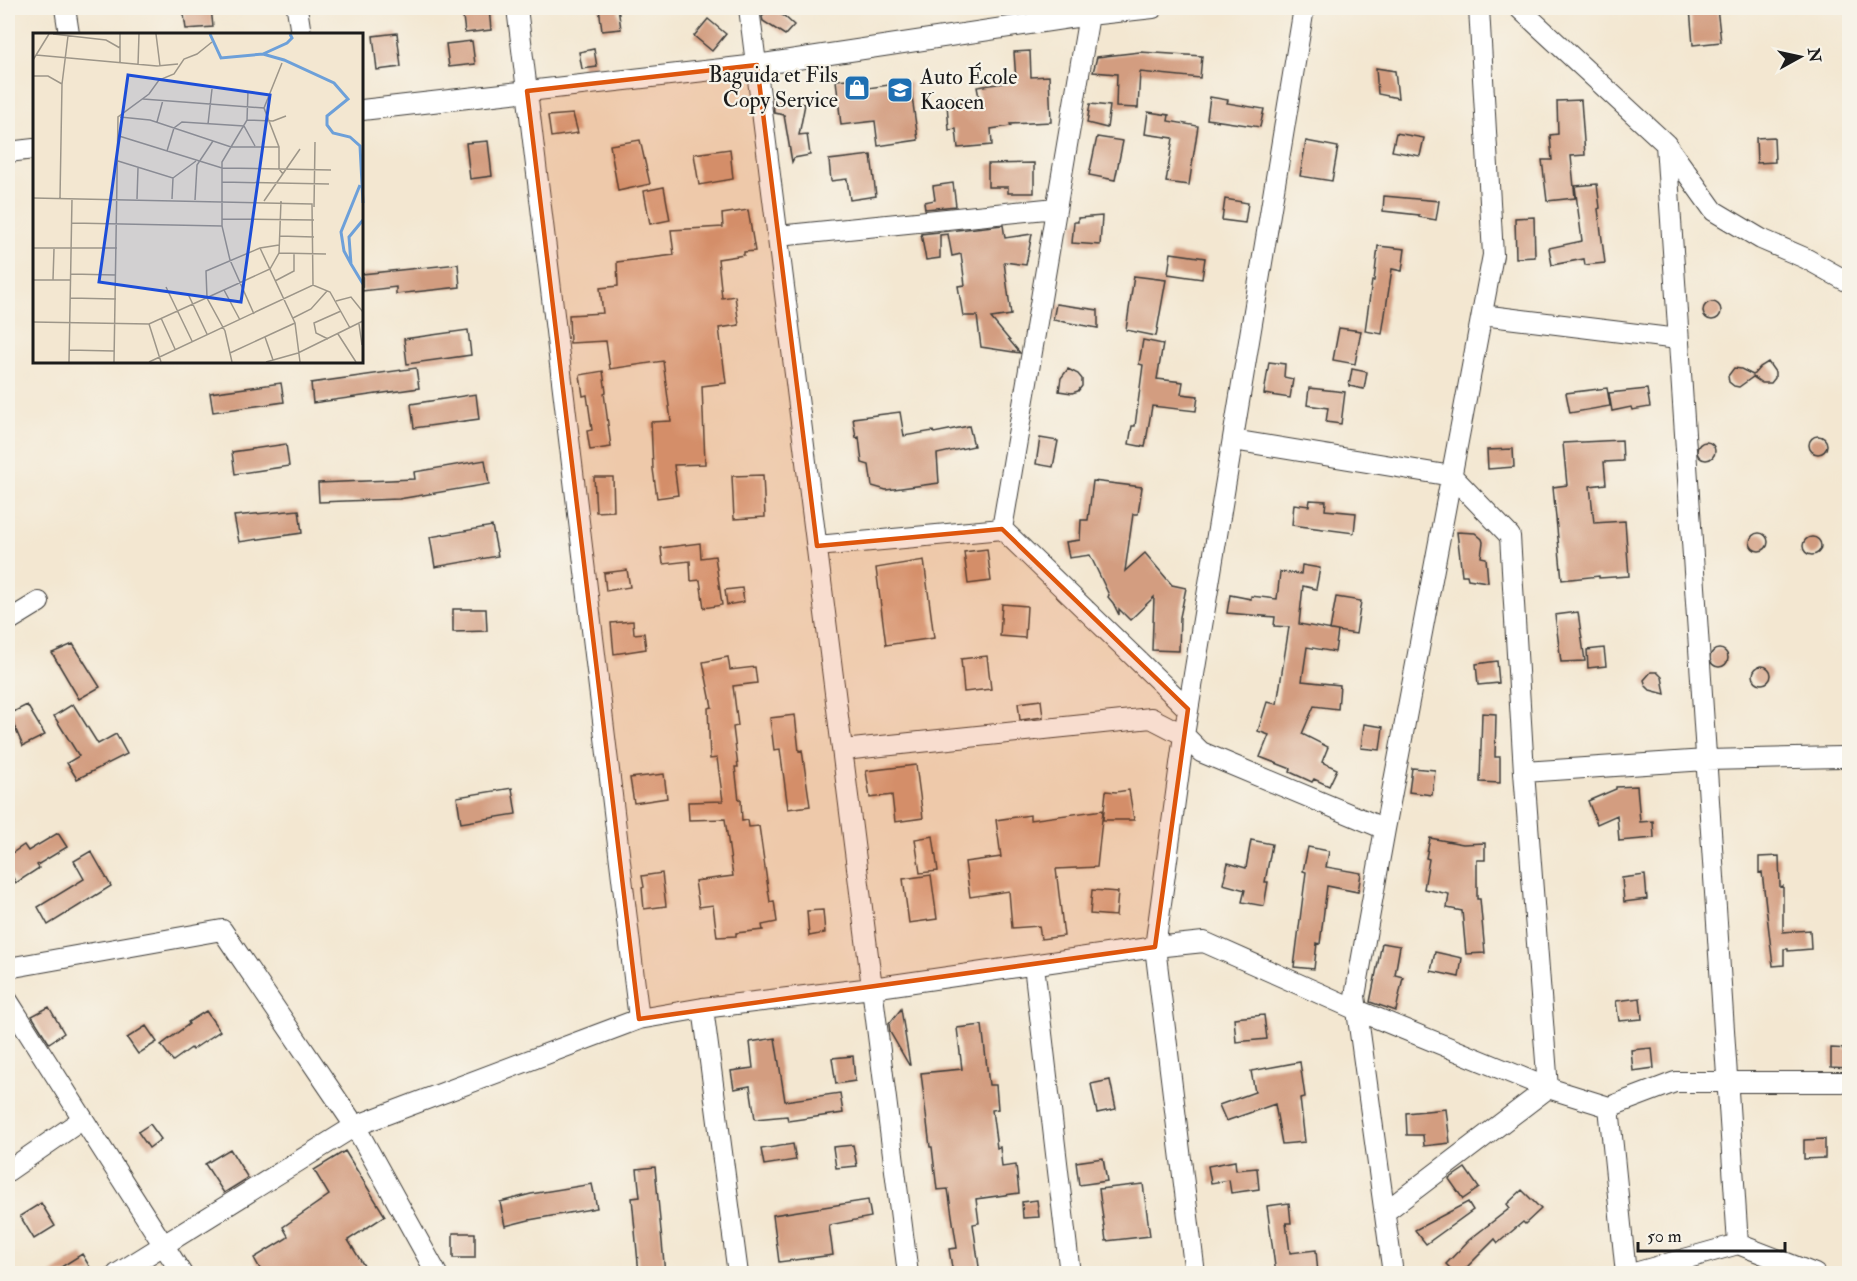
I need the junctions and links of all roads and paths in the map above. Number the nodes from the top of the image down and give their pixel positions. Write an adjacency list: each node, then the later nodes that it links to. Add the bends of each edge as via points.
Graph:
1 (65, 8): 10 (street)
2 (297, 8): 11 (street)
3 (517, 8): 13 (street)
4 (749, 8): 12 (street)
5 (1153, 8): 9 (street)
6 (1304, 8): 23 (street)
7 (1479, 8): 21 (street, via 1493,255)
8 (1519, 8): 15 (street)
9 (1089, 15): 12 (street); 18 (street)
10 (69, 33)
11 (301, 33)
12 (757, 65): 13 (street); 19 (street)
13 (527, 90): 14 (street); 43 (street)
14 (363, 110)
15 (1666, 144): 20 (street, via 1714,211); 22 (street)
16 (33, 149): 17 (street)
17 (8, 152)
18 (1056, 208): 19 (street); 25 (street)
19 (778, 236): 26 (street)
20 (1850, 283)
21 (1482, 315): 22 (street); 24 (street)
22 (1678, 339): 33 (street)
23 (1233, 440): 24 (street); 29 (street)
24 (1452, 476): 34 (street, via 1510,536); 35 (street)
25 (1002, 530): 26 (street); 29 (street)
26 (817, 546): 31 (street)
27 (39, 602): 28 (street)
28 (8, 621)
29 (1188, 709): 30 (street)
30 (1184, 735): 31 (street, via 1151,718); 35 (street, via 1201,752); 36 (street)
31 (843, 750): 39 (street)
32 (1842, 757): 33 (street)
33 (1706, 760): 34 (street); 44 (street)
34 (1524, 772): 46 (street)
35 (1385, 829): 42 (street, via 1355,996)
36 (1155, 947): 37 (street); 42 (street, via 1204,942); 60 (street)
37 (1034, 965): 39 (street); 59 (street)
38 (8, 968): 49 (street, via 222,930)
39 (872, 988): 41 (street); 58 (street)
40 (8, 1001): 48 (street)
41 (704, 1008): 43 (street); 57 (street)
42 (1357, 1010): 46 (street); 51 (street)
43 (639, 1019): 49 (street)
44 (1727, 1082): 45 (street); 47 (street, via 1675,1082); 53 (street)
45 (1850, 1082)
46 (1548, 1088): 47 (street); 51 (street)
47 (1609, 1107): 62 (street)
48 (83, 1119): 50 (street); 52 (street)
49 (355, 1126): 52 (street); 56 (street)
50 (8, 1171)
51 (1384, 1212): 61 (street)
52 (163, 1244): 54 (street); 55 (street)
53 (1738, 1244): 63 (street); 64 (street)
54 (117, 1274)
55 (182, 1274)
56 (438, 1274)
57 (738, 1274)
58 (908, 1274)
59 (1070, 1274)
60 (1195, 1274)
61 (1393, 1274)
62 (1626, 1274)
63 (1631, 1274)
64 (1815, 1274)

